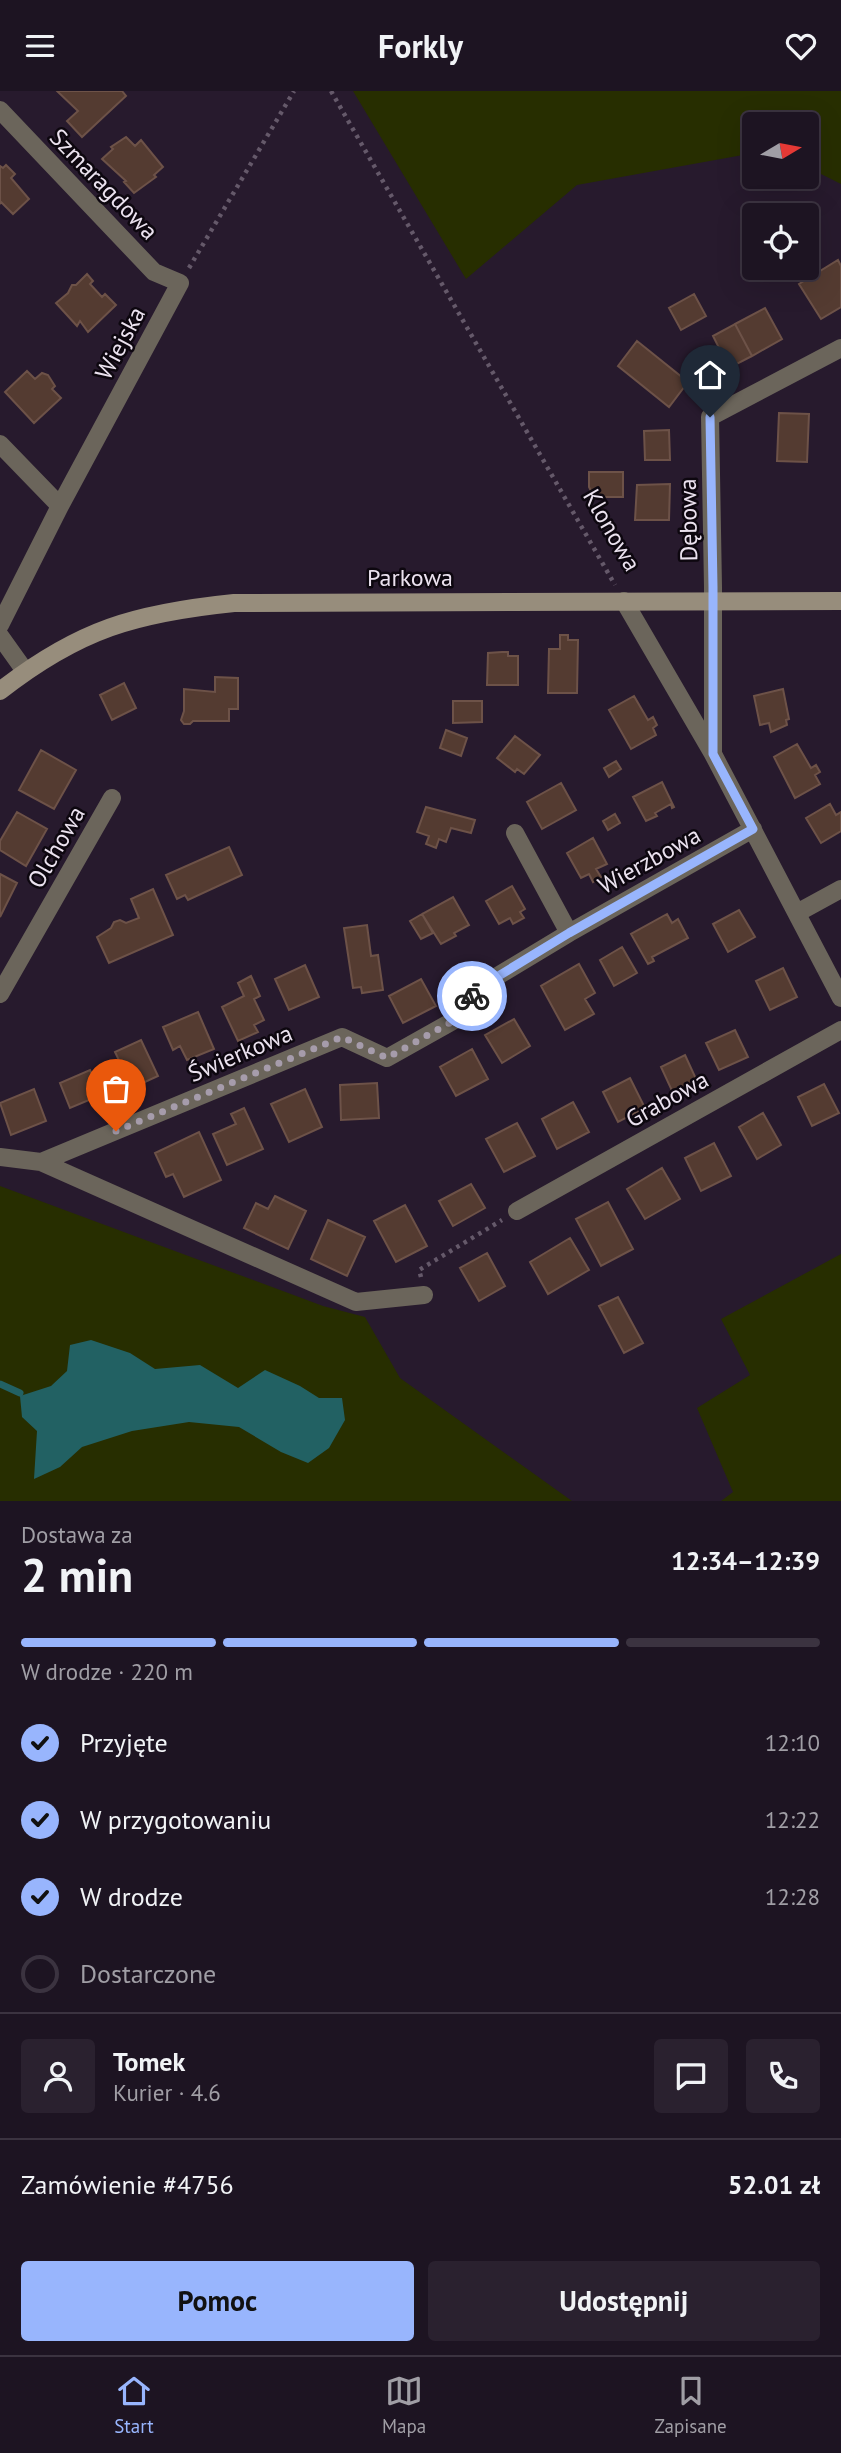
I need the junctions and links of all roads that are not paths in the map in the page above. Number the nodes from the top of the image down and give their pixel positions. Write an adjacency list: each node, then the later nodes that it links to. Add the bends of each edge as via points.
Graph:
1 (0, 110): 2 (street, Szmaragdowa, via 154,272)
2 (180, 283): 5 (street, Wiejska)
3 (841, 348): 7 (street, Dębowa, via 710,417)
4 (0, 444): 5 (street)
5 (61, 506): 9 (street, Wiejska)
6 (624, 601): 7 (street, Parkowa); 11 (street, Parkowa, via 191,607 114,624); 13 (street, Klonowa)
7 (713, 601): 8 (street, Parkowa); 13 (street)
8 (841, 601)
9 (0, 625)
10 (0, 636): 11 (street)
11 (25, 671): 12 (street, Parkowa)
12 (0, 691)
13 (713, 754): 15 (street, Klonowa)
14 (112, 798): 20 (street, Olchowa)
15 (753, 829): 18 (street, Klonowa); 19 (street, Wierzbowa)
16 (515, 833): 19 (street)
17 (841, 889): 18 (street)
18 (797, 913): 21 (street, Klonowa)
19 (569, 933): 22 (street, Wierzbowa, via 477,989)
20 (0, 994)
21 (841, 998)
22 (453, 1021): 25 (street, Świerkowa, via 387,1058 342,1037)
23 (841, 1030): 26 (street, Grabowa)
24 (0, 1157): 25 (street, Świerkowa)
25 (41, 1162): 27 (street, Świerkowa, via 356,1302)
26 (517, 1211)
27 (425, 1295)

